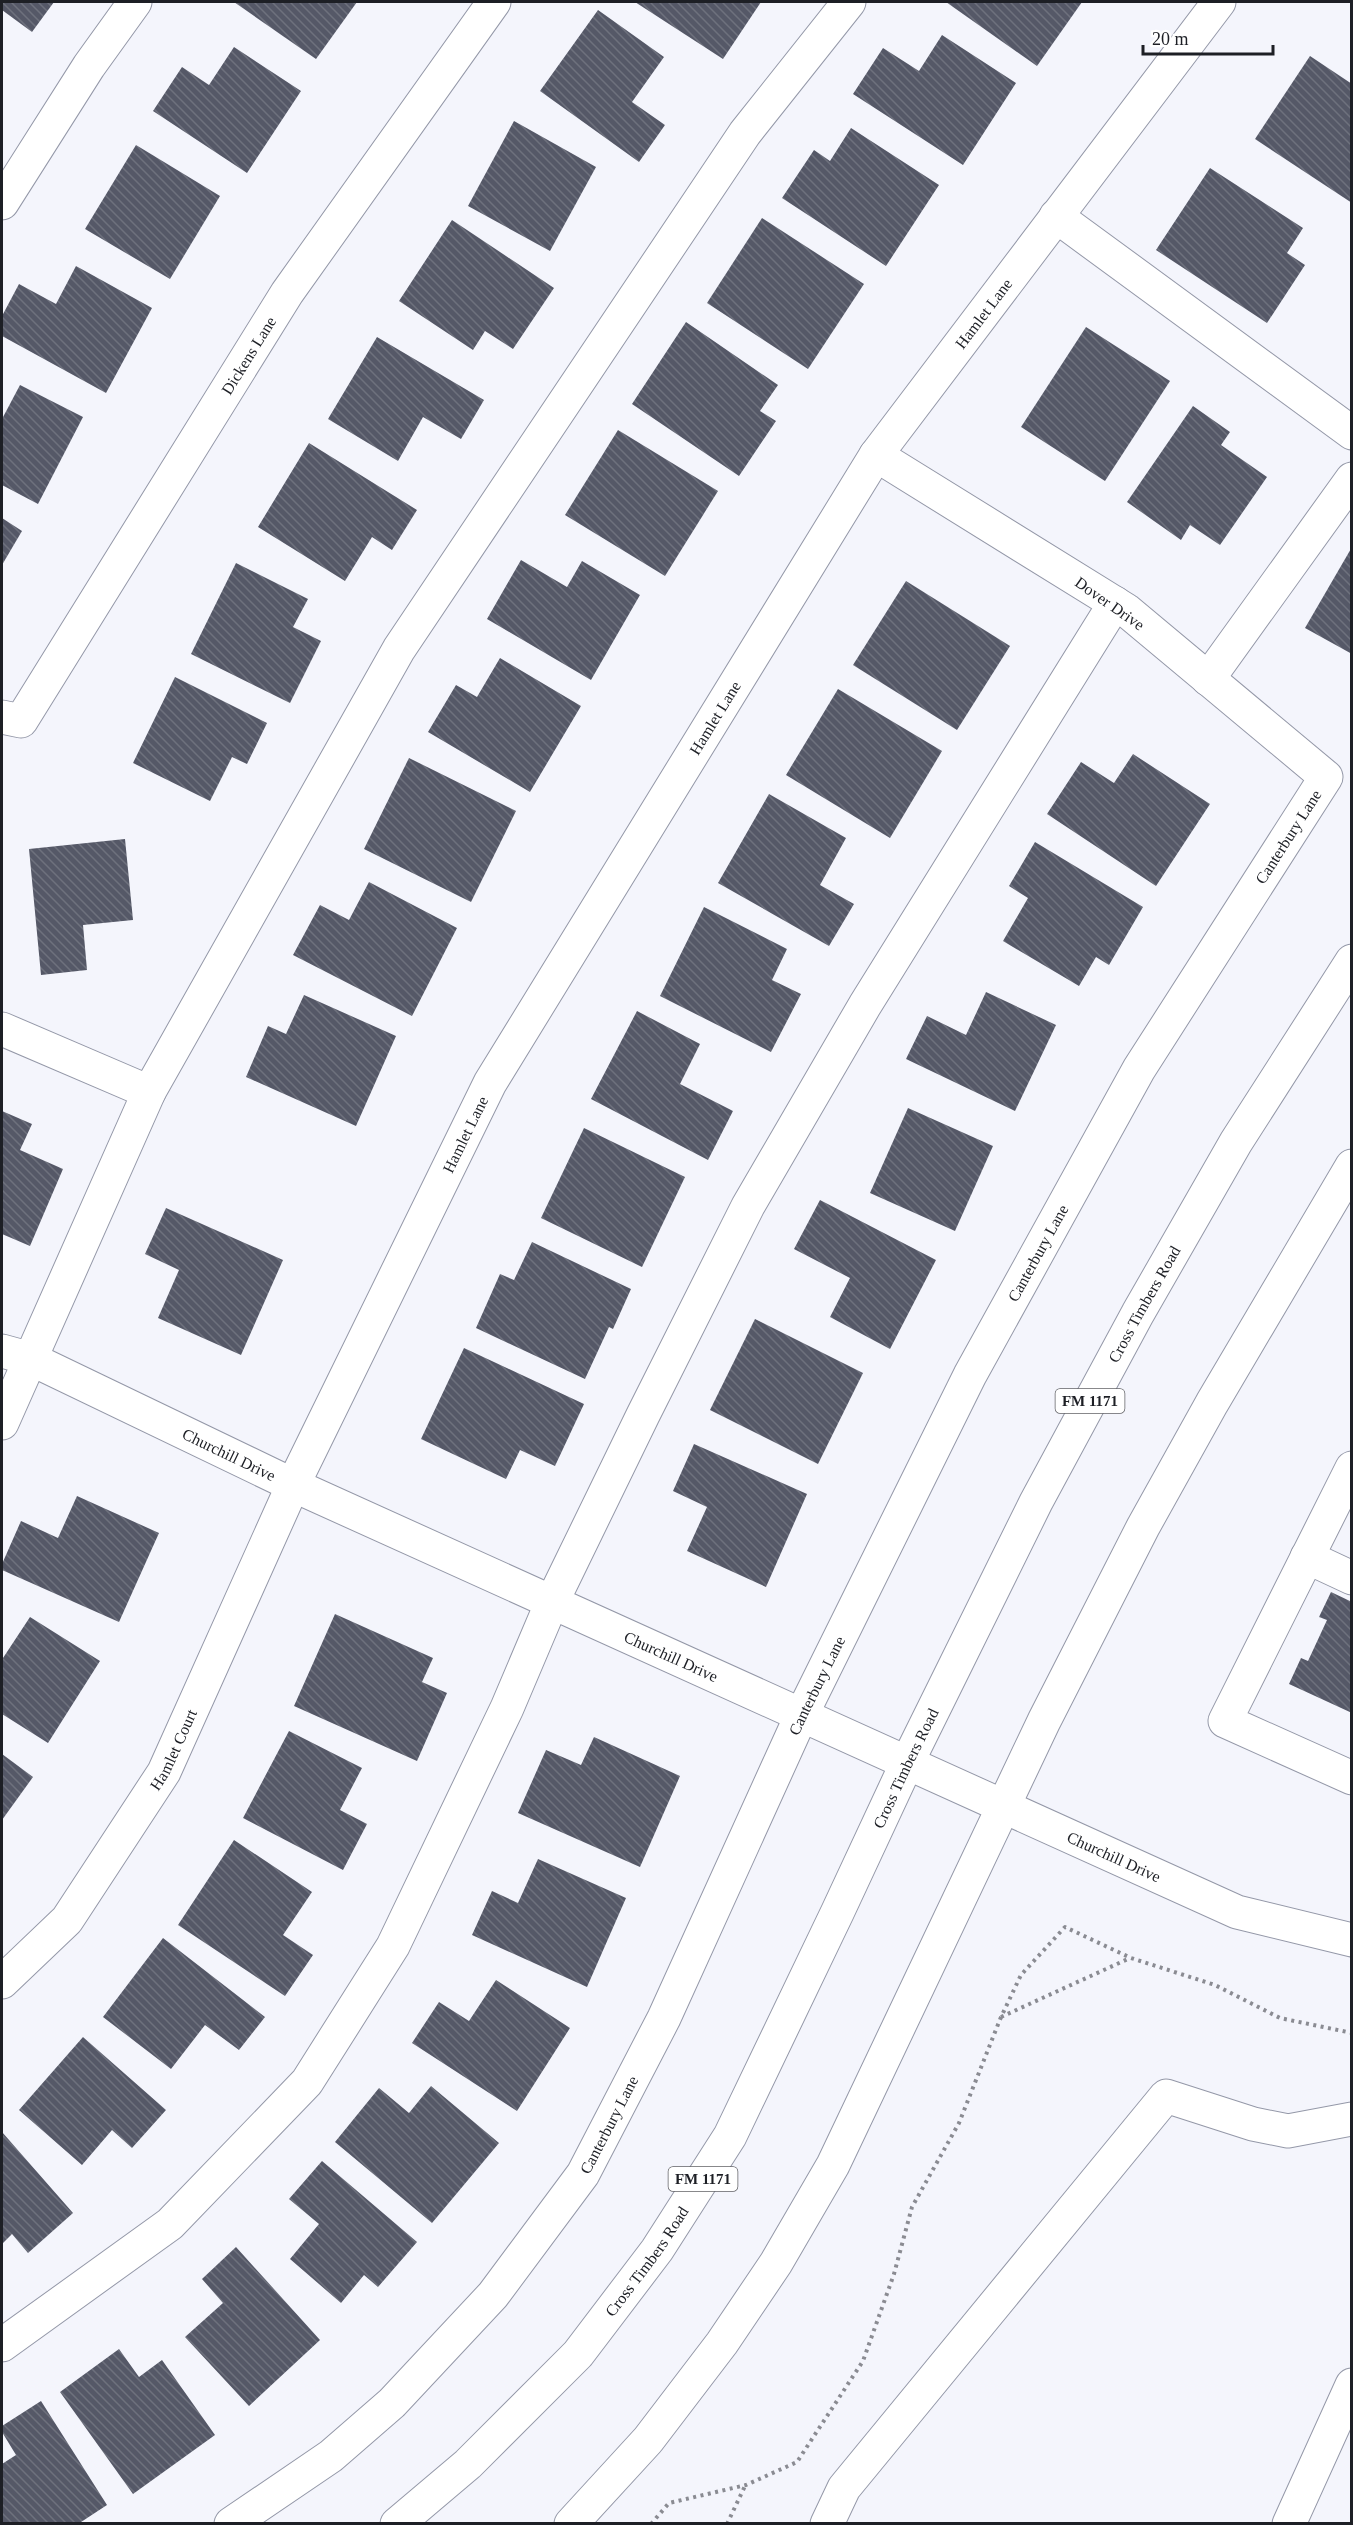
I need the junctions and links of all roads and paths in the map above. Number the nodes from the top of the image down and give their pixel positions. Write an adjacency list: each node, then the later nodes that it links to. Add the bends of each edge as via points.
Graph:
1 (135, 2): 5 (street, via 89,66)
2 (494, 2): 12 (street, Dickens Lane, via 287,293)
3 (849, 2): 16 (street, via 745,133 399,650)
4 (1219, 2): 6 (street, Hamlet Lane)
5 (2, 203)
6 (1056, 216): 7 (street); 8 (street, Hamlet Lane)
7 (1352, 433)
8 (876, 455): 10 (street, Dover Drive); 21 (street, Hamlet Lane, via 490,1083)
9 (1352, 479): 11 (street)
10 (1115, 603): 11 (street, Dover Drive); 24 (street, via 865,1005 748,1206)
11 (1208, 679): 13 (street, Dover Drive)
12 (11, 719)
13 (1326, 777): 25 (street, Canterbury Lane, via 1139,1070 970,1375)
14 (1352, 961): 26 (street, Cross Timbers Road / FM 1171, via 1236,1142 1138,1313 1036,1502)
15 (2, 1029): 16 (street)
16 (148, 1092): 18 (street)
17 (1352, 1166): 28 (street, via 1143,1527)
18 (16, 1355): 19 (street); 21 (street, Churchill Drive)
19 (2, 1423)
20 (1352, 1468): 22 (street)
21 (293, 1485): 24 (street, Churchill Drive); 31 (street, Hamlet Court, via 164,1772 67,1920)
22 (1307, 1557): 23 (street); 27 (street, via 1225,1720)
23 (1352, 1578)
24 (552, 1602): 25 (street, Churchill Drive); 35 (street, via 507,1708 393,1946 308,2082 170,2224)
25 (802, 1714): 26 (street, Churchill Drive); 38 (street, Canterbury Lane, via 664,2018 583,2174 494,2295 392,2403 331,2456)
26 (907, 1763): 28 (street, Churchill Drive); 39 (street, Cross Timbers Road / FM 1171, via 730,2136 657,2250 578,2354 468,2464)
27 (1352, 1778)
28 (1005, 1806): 29 (street, Churchill Drive, via 1237,1912); 40 (street, via 833,2165 776,2263 722,2343 648,2440)
29 (1352, 1940)
30 (1131, 1958): 32 (path); 32 (path, via 1065,1927 1021,1975); 33 (path, via 1215,1985 1280,2018)
31 (2, 1982)
32 (1001, 2017): 37 (path, via 959,2123 912,2207 894,2274 863,2361 797,2463)
33 (1352, 2033)
34 (1352, 2119): 43 (street, via 1288,2131 1166,2096 844,2488)
35 (2, 2344)
36 (1352, 2385): 44 (street)
37 (746, 2485): 41 (path, via 669,2503); 42 (path)
38 (231, 2523)
39 (397, 2523)
40 (571, 2523)
41 (651, 2523)
42 (727, 2523)
43 (827, 2523)
44 (1289, 2523)

